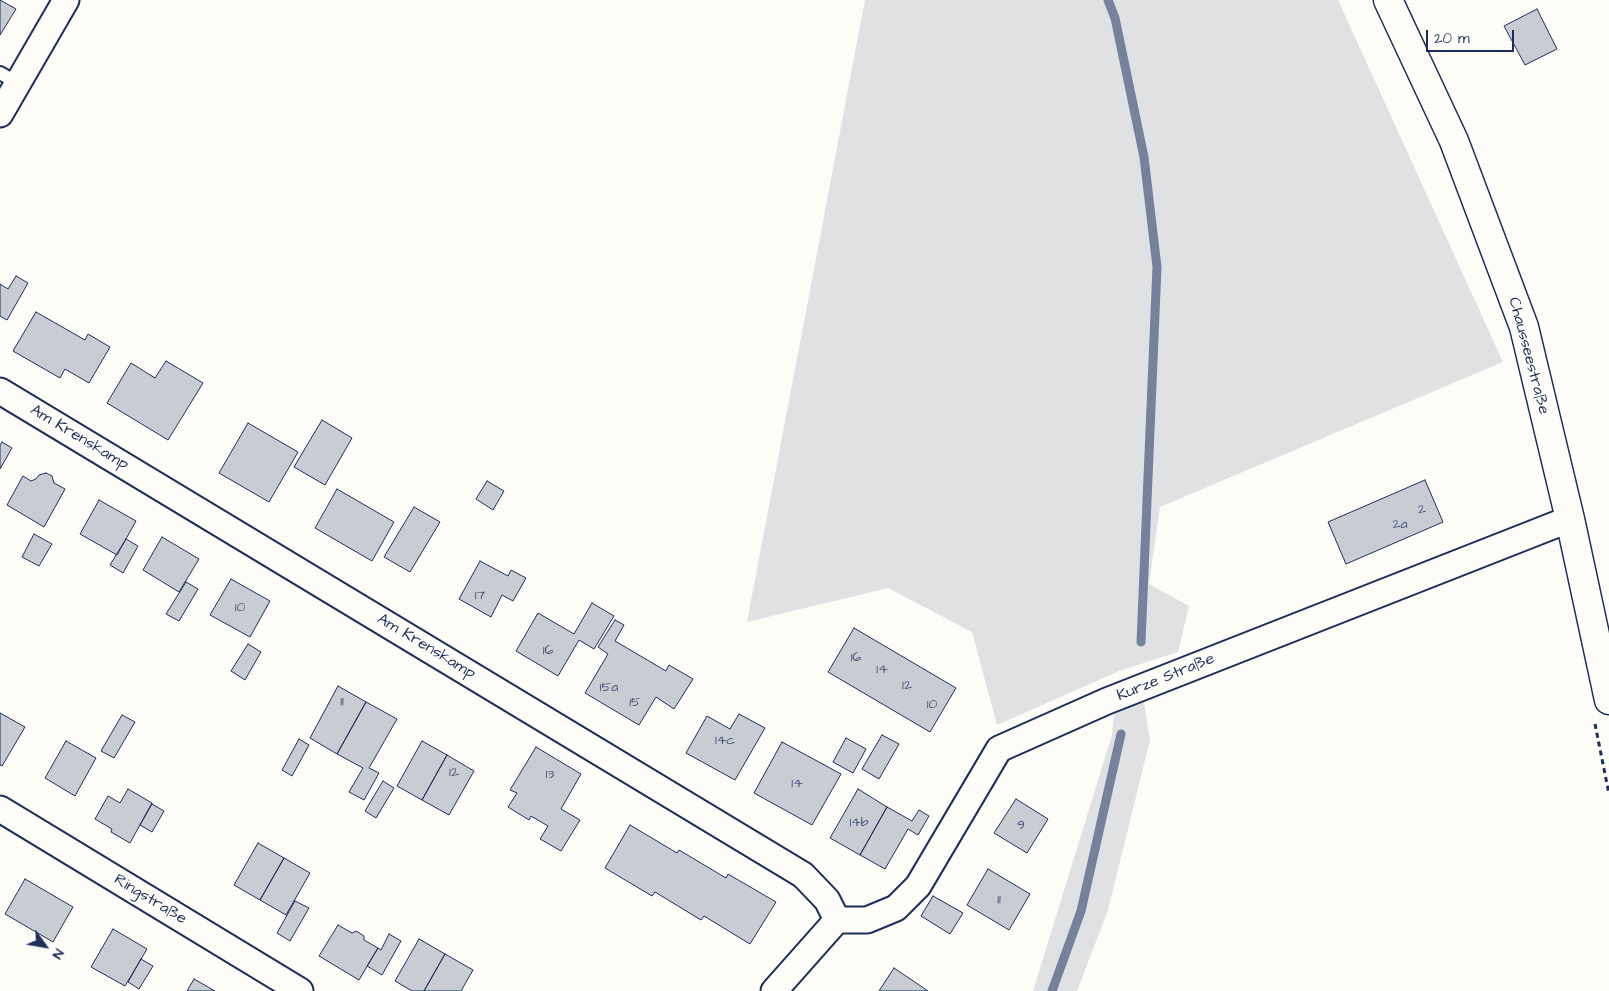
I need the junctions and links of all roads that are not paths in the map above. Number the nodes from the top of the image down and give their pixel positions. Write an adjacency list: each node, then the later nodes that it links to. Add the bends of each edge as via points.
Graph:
1 (66, 0): 3 (street)
2 (1388, 0): 6 (main road, Chausseestraße, via 1454,141 1524,327)
3 (9, 78): 4 (street)
4 (0, 114)
5 (0, 391): 9 (street, Am Krenskamp, via 803,875 827,900)
6 (1570, 519): 7 (main road, Chausseestraße); 9 (street, Kurze Straße, via 1107,701 1000,748 918,886 896,908 867,920)
7 (1609, 700)
8 (0, 809): 10 (street, Ringstraße)
9 (837, 920): 11 (street)
10 (300, 991)
11 (774, 991)

